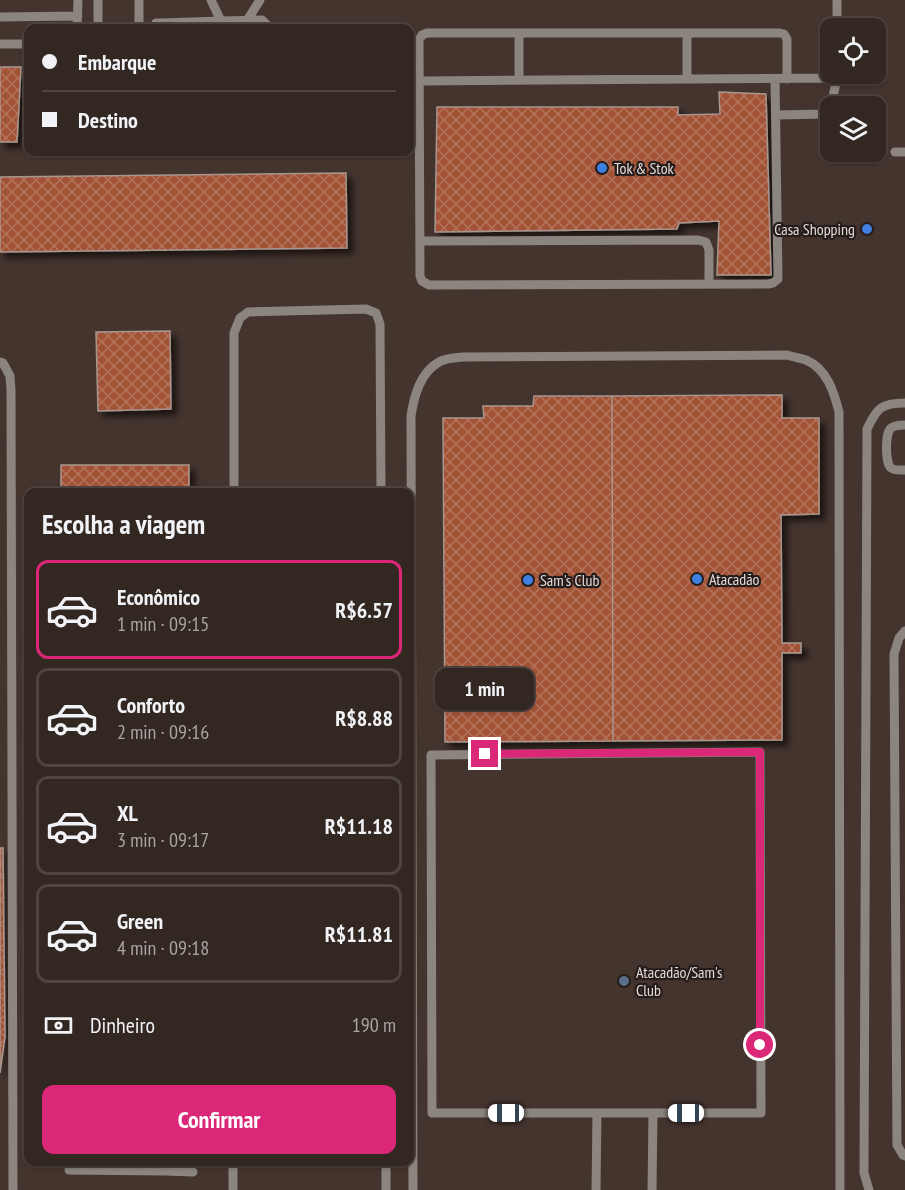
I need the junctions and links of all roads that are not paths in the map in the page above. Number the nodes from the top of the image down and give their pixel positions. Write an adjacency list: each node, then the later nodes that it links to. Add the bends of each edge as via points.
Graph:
1 (78, 0): 7 (lane)
2 (98, 0): 13 (lane)
3 (139, 0): 14 (lane)
4 (211, 0): 11 (lane)
5 (260, 0): 10 (lane)
6 (837, 0): 9 (lane)
7 (78, 16): 8 (lane); 12 (lane)
8 (0, 17)
9 (837, 18)
10 (248, 19): 11 (lane); 16 (lane)
11 (221, 21): 15 (lane)
12 (77, 24)
13 (98, 24)
14 (139, 24)
15 (156, 24)
16 (266, 24)
17 (519, 34): 18 (lane); 23 (lane); 26 (lane, via 422,35 418,40)
18 (687, 34): 22 (lane, via 784,34); 24 (lane)
19 (0, 44): 20 (lane)
20 (24, 44)
21 (820, 77): 22 (lane)
22 (787, 79): 25 (lane)
23 (519, 80): 24 (lane); 26 (lane)
24 (687, 80): 25 (lane)
25 (776, 80): 28 (lane)
26 (419, 81): 29 (lane)
27 (836, 84): 28 (lane, via 828,114)
28 (776, 115): 30 (lane, via 778,279 768,284)
29 (420, 241): 30 (lane, via 698,240 706,242 709,250); 30 (lane, via 420,276 429,285)
30 (709, 283)
31 (0, 362): 48 (lane, via 10,376 11,390)
32 (905, 403): 55 (lane, via 892,403 875,412 867,429 864,1173)
33 (905, 425): 34 (lane, via 891,428 887,434 887,462 889,467)
34 (905, 471)
35 (234, 488): 36 (lane, via 234,333 240,318 248,312 366,309 376,313 380,324)
36 (381, 488)
37 (411, 488): 54 (lane, via 414,397 428,372 439,362 450,359 787,355 807,360 821,371 833,389 839,412)
38 (905, 631): 41 (lane, via 899,638 894,666 897,1145)
39 (597, 1113): 40 (lane); 40 (lane, via 432,1113 431,755 760,752 761,1113); 52 (lane)
40 (652, 1113): 53 (lane)
41 (905, 1156)
42 (166, 1166): 46 (lane); 47 (lane)
43 (233, 1166): 49 (lane)
44 (386, 1166): 50 (lane)
45 (413, 1166): 51 (lane)
46 (69, 1170)
47 (193, 1172)
48 (13, 1190)
49 (233, 1190)
50 (386, 1190)
51 (413, 1190)
52 (596, 1190)
53 (652, 1190)
54 (840, 1190)
55 (869, 1190)

